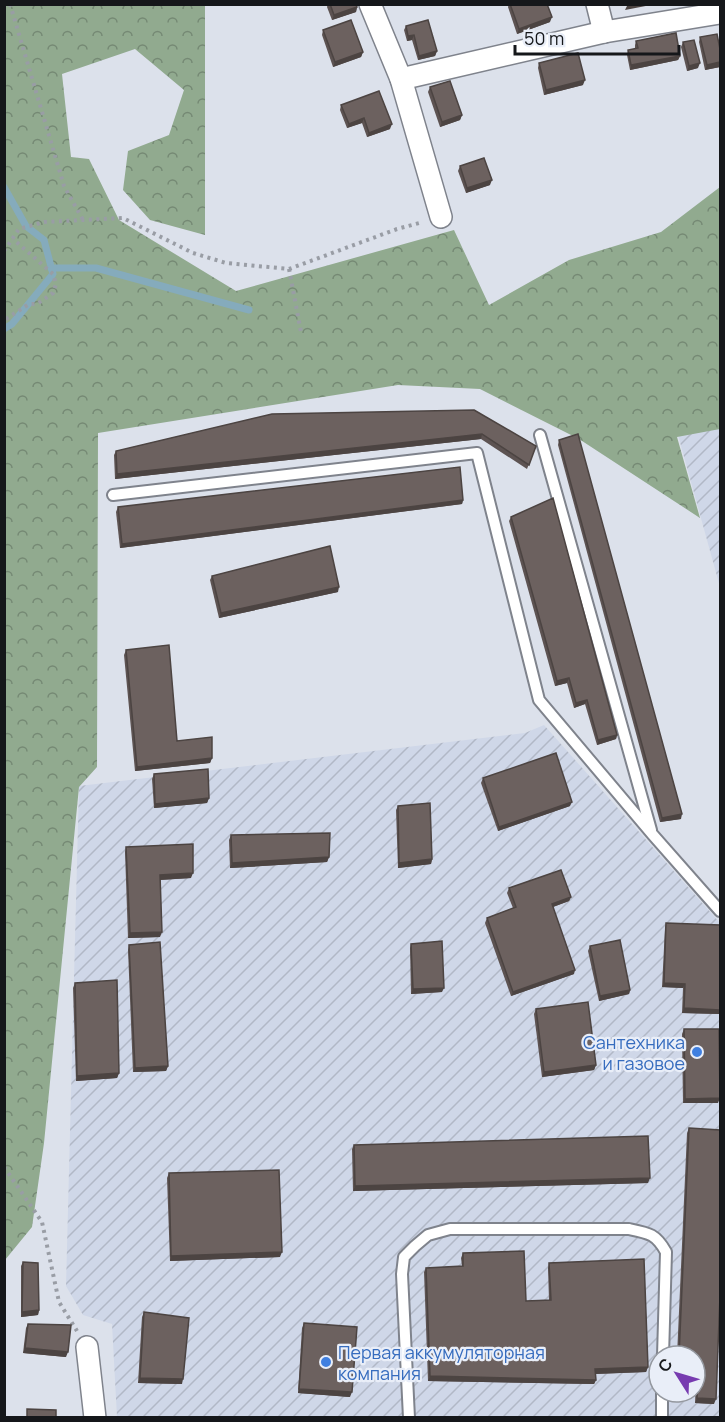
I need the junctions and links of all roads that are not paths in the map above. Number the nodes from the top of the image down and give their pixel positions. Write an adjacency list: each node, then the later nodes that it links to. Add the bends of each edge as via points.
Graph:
1 (370, 4): 5 (street)
2 (597, 4): 4 (street)
3 (720, 13): 4 (street)
4 (604, 32): 5 (street)
5 (401, 79): 6 (street)
6 (441, 217)
7 (540, 435): 9 (lane)
8 (113, 495): 9 (lane, via 477,453 539,700)
9 (653, 835): 10 (lane)
10 (720, 911)
11 (663, 1344): 14 (lane, via 666,1252 649,1233 629,1229 450,1229 428,1235 404,1257 402,1274)
12 (87, 1347): 13 (street)
13 (95, 1418)
14 (409, 1418)

